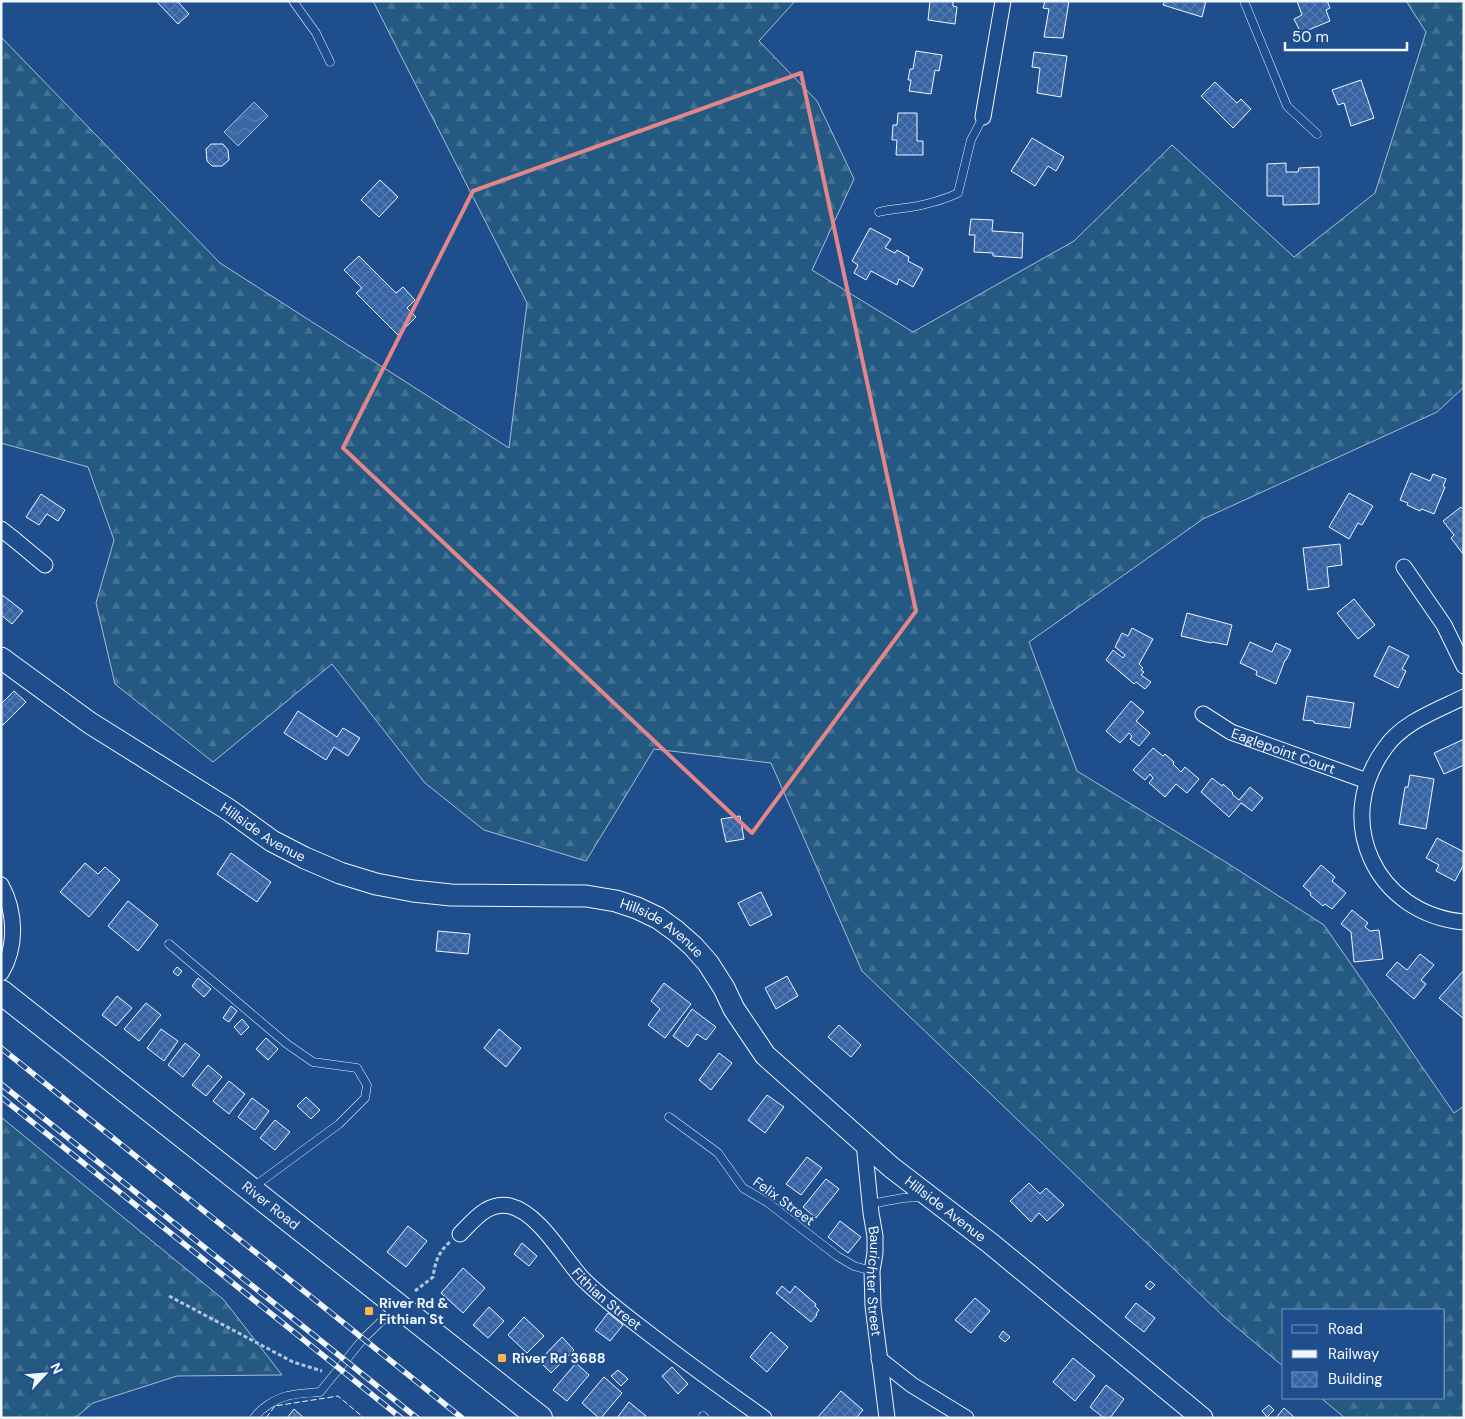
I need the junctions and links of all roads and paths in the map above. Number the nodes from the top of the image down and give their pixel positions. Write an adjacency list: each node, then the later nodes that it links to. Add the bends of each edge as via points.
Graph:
1 (293, 1): 4 (lane, via 316,33)
2 (1003, 1): 5 (street)
3 (1244, 1): 6 (lane, via 1287,106)
4 (330, 62)
5 (983, 118): 7 (lane, via 971,140 958,193 912,207)
6 (1317, 134)
7 (879, 212)
8 (1, 530): 9 (street)
9 (45, 565)
10 (1404, 567): 12 (street, via 1444,626)
11 (1, 658): 22 (street, Hillside Avenue, via 90,723 229,810 272,841 340,873 376,884 442,894 586,896 616,901 658,918 682,936 708,963 734,1010 765,1055)
12 (1464, 666)
13 (1464, 697): 15 (street, via 1402,730 1386,746)
14 (1203, 714): 15 (street, Eaglepoint Court, via 1231,732)
15 (1367, 782): 17 (street, via 1362,826 1380,875 1395,893 1427,914)
16 (1, 885): 19 (street, via 13,921 10,952)
17 (1464, 922)
18 (169, 944): 23 (lane, via 306,1058 313,1062 357,1068 367,1085 365,1098 339,1124)
19 (1, 973)
20 (1, 992): 23 (main road, River Road)
21 (669, 1118): 27 (lane, Felix Street, via 718,1153 743,1188 767,1202 837,1256)
22 (864, 1143): 24 (street, Hillside Avenue); 25 (street, Baurichter Street)
23 (251, 1189): 29 (main road, River Road)
24 (928, 1196): 25 (lane); 37 (street, Hillside Avenue, via 990,1243)
25 (870, 1204): 27 (street, Baurichter Street, via 876,1236)
26 (460, 1234): 29 (path, via 441,1249 433,1277); 34 (street, Fithian Street, via 483,1211 495,1206 521,1209 600,1296)
27 (872, 1271): 30 (street, Baurichter Street)
28 (169, 1296): 31 (path, via 293,1362 320,1371)
29 (406, 1298): 31 (lane, via 363,1339); 33 (main road, River Road)
30 (879, 1359): 35 (street, Baurichter Street); 36 (street, via 912,1385)
31 (340, 1369): 32 (lane, via 320,1392 287,1396 258,1412)
32 (254, 1418)
33 (540, 1418)
34 (764, 1418)
35 (887, 1418)
36 (966, 1418)
37 (1202, 1418)

